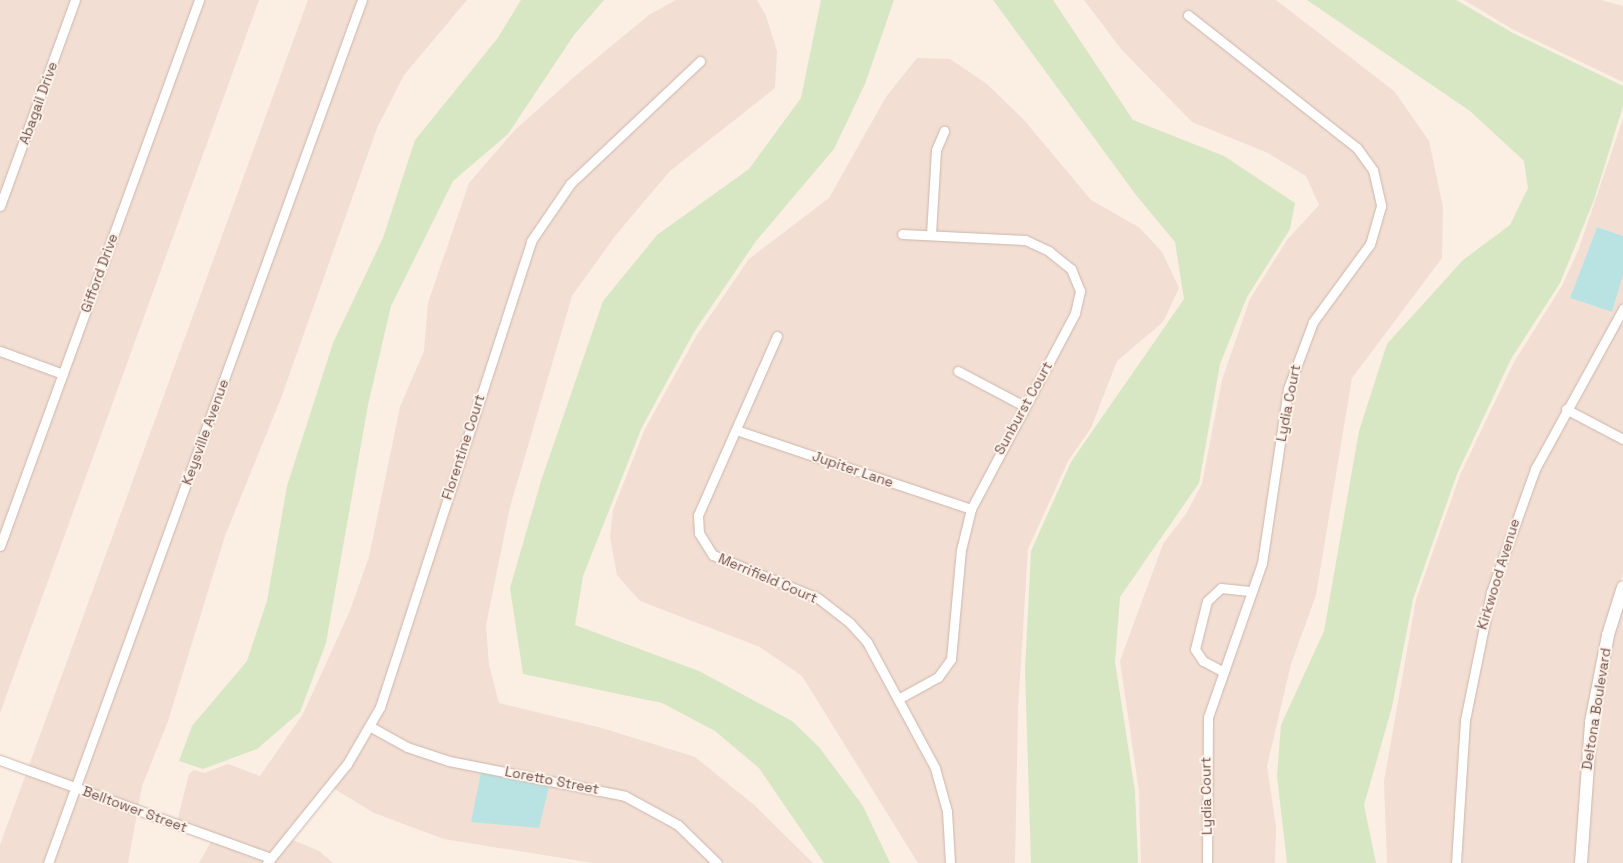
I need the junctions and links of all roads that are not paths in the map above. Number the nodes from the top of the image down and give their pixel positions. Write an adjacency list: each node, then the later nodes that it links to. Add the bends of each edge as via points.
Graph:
1 (75, 0): 7 (street, Abagail Drive)
2 (199, 0): 14 (street, Gifford Drive)
3 (362, 0): 27 (street, Keysville Avenue)
4 (1188, 15): 22 (street, Lydia Court, via 1357,148 1373,170 1381,194 1380,219 1370,244 1313,322 1294,366 1267,541)
5 (700, 61): 25 (street, Florentine Court, via 570,184 531,241)
6 (944, 131): 9 (street, via 936,150)
7 (0, 206)
8 (902, 234): 9 (street, Sunburst Court)
9 (932, 234): 15 (street, Sunburst Court, via 1025,240 1049,251 1076,276 1080,291 1078,307)
10 (1623, 309): 16 (street, Kirkwood Avenue)
11 (777, 336): 17 (street, Merrifield Court)
12 (0, 351): 14 (street)
13 (958, 370): 15 (street)
14 (63, 374): 20 (street, Gifford Drive)
15 (1024, 406): 19 (street, Sunburst Court)
16 (1566, 409): 18 (street); 33 (street, Kirkwood Avenue, via 1518,510 1480,636 1460,760)
17 (736, 430): 19 (street, Jupiter Lane); 24 (street, Merrifield Court, via 698,515 702,541 721,560 803,590 833,608 867,642)
18 (1623, 439)
19 (971, 509): 24 (street, Sunburst Court, via 961,550 951,659 938,677)
20 (0, 546)
21 (1623, 587): 34 (main road, Deltona Boulevard, via 1602,658 1591,722)
22 (1252, 592): 23 (street, Lydia Court); 23 (street, via 1222,588 1207,601 1195,649 1203,661)
23 (1222, 671): 32 (street, Lydia Court, via 1205,736)
24 (898, 699): 31 (street, Merrifield Court, via 942,790 950,834)
25 (371, 727): 28 (street, Florentine Court, via 347,764); 30 (street, Loretto Street, via 407,747 443,760 625,796 678,825)
26 (0, 760): 27 (street, Belltower Street)
27 (75, 787): 28 (street, Belltower Street); 29 (street, Keysville Avenue)
28 (269, 861)
29 (48, 863)
30 (718, 863)
31 (950, 863)
32 (1206, 863)
33 (1456, 863)
34 (1581, 863)

